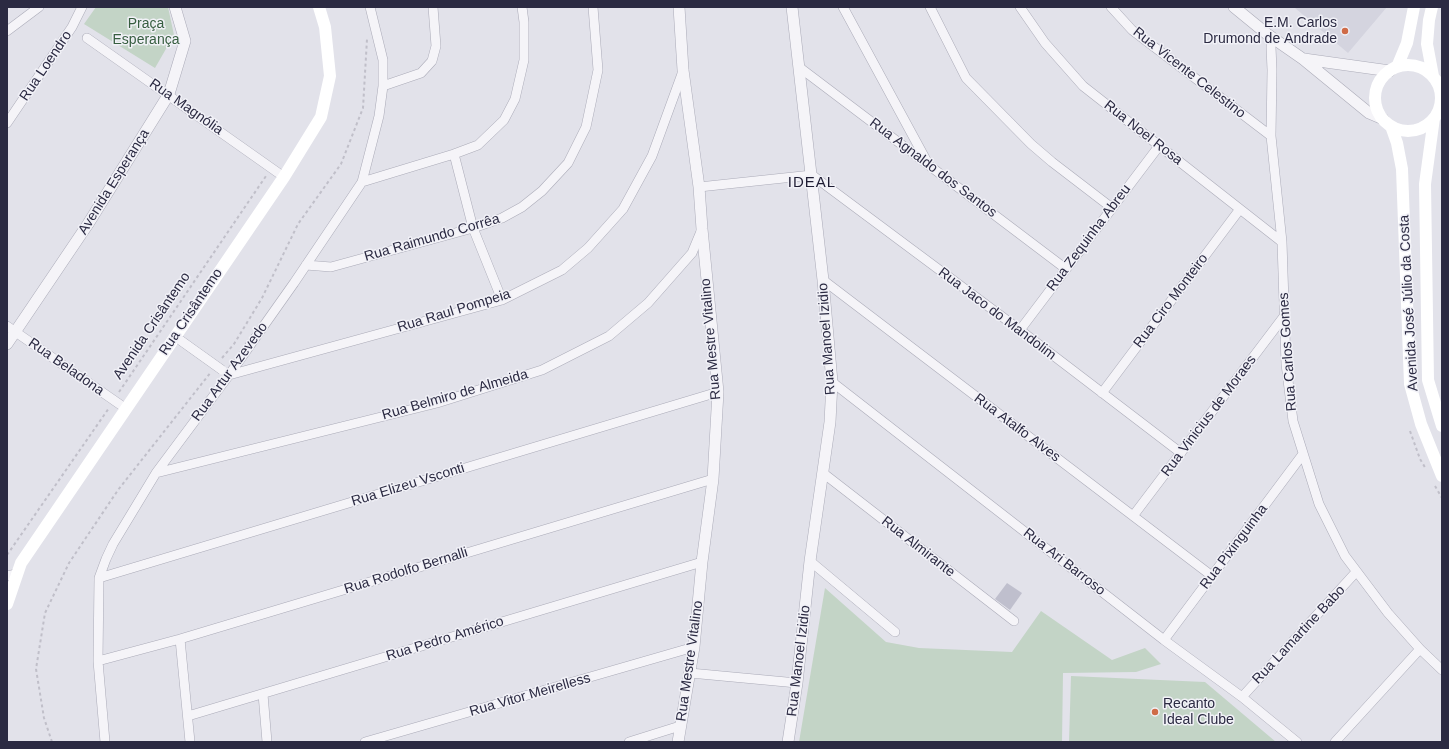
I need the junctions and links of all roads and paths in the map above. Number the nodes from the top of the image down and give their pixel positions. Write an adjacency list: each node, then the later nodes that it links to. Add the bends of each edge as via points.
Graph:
1 (39, 7): 18 (street)
2 (82, 7): 34 (street, Rua Loendro, via 72,27)
3 (175, 7): 30 (street, Avenida Esperança, via 185,41)
4 (319, 7): 41 (main road, Rua Crisântemo, via 325,27 330,76 321,117)
5 (370, 7): 29 (street, Rua Artur Azevedo, via 383,60)
6 (433, 7): 29 (street, via 436,46 432,61 421,73)
7 (522, 7): 37 (street, via 524,60 515,100 504,120 478,145)
8 (593, 7): 46 (street, Rua Raimundo Corrêa, via 598,70 586,127 568,163 542,191 522,207 502,218)
9 (679, 7): 26 (street, Rua Mestre Vitalino)
10 (792, 7): 24 (street, Rua Manoel Izidio)
11 (843, 7): 38 (street)
12 (930, 7): 44 (street, via 966,78 1031,144)
13 (1020, 7): 36 (street, Rua Noel Rosa, via 1045,43 1083,86)
14 (1111, 7): 35 (street, Rua Vicente Celestino, via 1132,30)
15 (1234, 7): 19 (street)
16 (1414, 7): 25 (main road, via 1407,43)
17 (1432, 7): 27 (main road, via 1427,44)
18 (7, 31)
19 (1272, 37): 22 (street); 35 (street, Rua Carlos Gomes)
20 (87, 38): 30 (street, Rua Magnólia)
21 (367, 39): 58 (path, via 363,108 341,164 298,224 262,298)
22 (1304, 59): 23 (street); 28 (street)
23 (1335, 64): 25 (street); 28 (street)
24 (799, 67): 38 (street, Rua Agnaldo dos Santos); 40 (street, Rua Manoel Izidio)
25 (1394, 69): 27 (main road, via 1406,65 1416,66); 33 (main road, via 1382,78 1377,88 1378,110)
26 (683, 70): 43 (street, Rua Mestre Vitalino); 52 (street, Rua Raul Pompeia, via 652,156 623,209 588,248 562,270)
27 (1432, 76): 31 (main road)
28 (1327, 78): 33 (street, via 1369,113)
29 (383, 86): 42 (street, Rua Artur Azevedo, via 380,116)
30 (169, 94): 39 (street, Rua Magnólia); 54 (street, Avenida Esperança, via 88,224)
31 (1442, 97): 32 (main road)
32 (1434, 118): 33 (main road, via 1427,125 1409,131); 64 (main road, Avenida José Júlio da Costa, via 1425,184 1428,380)
33 (1387, 122): 69 (main road, Avenida José Júlio da Costa, via 1397,143 1402,169 1410,384 1421,424)
34 (7, 123)
35 (1271, 136): 48 (street, Rua Carlos Gomes)
36 (1159, 146): 44 (street, Rua Zequinha Abreu); 45 (street, Rua Noel Rosa)
37 (454, 154): 42 (street); 46 (street)
38 (928, 163): 50 (street, Rua Agnaldo dos Santos)
39 (271, 167): 41 (street, Rua Magnólia); 62 (path, Avenida Crisântemo)
40 (812, 176): 43 (street); 51 (street, Rua Manoel Izidio); 55 (street, Rua Jaco do Mandolim)
41 (284, 177): 56 (main road, Rua Crisântemo)
42 (362, 182): 49 (street, Rua Artur Azevedo)
43 (699, 187): 47 (street, Rua Mestre Vitalino)
44 (1112, 208): 50 (street, Rua Zequinha Abreu)
45 (1240, 209): 48 (street, Rua Noel Rosa); 61 (street, Rua Ciro Monteiro)
46 (473, 228): 49 (street, Rua Raimundo Corrêa, via 331,267); 52 (street)
47 (702, 229): 60 (street, Rua Mestre Vitalino); 67 (street, Rua Belmiro de Almeida, via 692,254 648,303 609,336 542,370 438,403)
48 (1282, 242): 53 (street, Rua Carlos Gomes)
49 (306, 264): 58 (street, Rua Artur Azevedo)
50 (1066, 269): 55 (street, Rua Zequinha Abreu)
51 (823, 280): 59 (street, Rua Manoel Izidio); 71 (street, Rua Atalfo Alves)
52 (502, 300): 58 (street, Rua Raul Pompeia)
53 (1285, 315): 65 (street, Rua Vinicius de Moraes); 66 (street, Rua Carlos Gomes, via 1286,364 1293,421)
54 (11, 329): 57 (street, Avenida Esperança); 62 (street, Rua Beladona)
55 (1020, 330): 61 (street, Rua Jaco do Mandolim)
56 (177, 338): 58 (street, bridge); 63 (main road, Rua Crisântemo)
57 (7, 344)
58 (221, 368): 67 (street, Rua Artur Azevedo); 94 (path, via 187,400 118,490 69,563 45,613 36,669 44,718)
59 (832, 382): 68 (street, Rua Manoel Izidio); 83 (street, Rua Ari Barroso)
60 (718, 392): 70 (street, Rua Mestre Vitalino); 78 (street, Rua Elizeu Vsconti)
61 (1102, 393): 65 (street, Rua Jaco do Mandolim)
62 (114, 400): 63 (street, Rua Beladona); 72 (path, Avenida Crisântemo)
63 (126, 408): 76 (main road, Rua Crisântemo)
64 (1442, 426)
65 (1181, 453): 71 (street, Rua Vinicius de Moraes)
66 (1303, 454): 75 (street, Rua Carlos Gomes, via 1319,504 1345,556); 77 (street, Rua Pixinguinha)
67 (156, 473): 78 (street, Rua Artur Azevedo, via 113,544)
68 (823, 474): 73 (street, Rua Manoel Izidio); 80 (street, Rua Almirante)
69 (1442, 476)
70 (713, 479): 74 (street, Rua Mestre Vitalino); 82 (street, Rua Rodolfo Bernalli)
71 (1133, 516): 77 (street, Rua Atalfo Alves)
72 (7, 555)
73 (810, 561): 81 (street); 89 (street, Rua Manoel Izidio)
74 (702, 562): 84 (street, Rua Mestre Vitalino); 90 (street, Rua Pedro Américo)
75 (1356, 572): 85 (street, Rua Carlos Gomes); 91 (street, Rua Lamartine Babo)
76 (12, 575): 79 (main road, Rua Crisântemo)
77 (1212, 576): 83 (street, Rua Pixinguinha)
78 (99, 578): 86 (street, Rua Artur Azevedo)
79 (7, 604)
80 (1014, 621)
81 (895, 632)
82 (180, 639): 86 (street, Rua Rodolfo Bernalli); 92 (street)
83 (1164, 640): 91 (street, Rua Ari Barroso)
84 (694, 647): 88 (street, Rua Mestre Vitalino); 98 (street, Rua Vitor Meirelless)
85 (1420, 649): 87 (street, Rua Carlos Gomes); 103 (street)
86 (98, 661): 95 (street, Rua Artur Azevedo)
87 (1442, 670)
88 (690, 673): 89 (street); 93 (street, Rua Mestre Vitalino)
89 (797, 683): 101 (street, Rua Manoel Izidio)
90 (263, 694): 92 (street, Rua Pedro Américo); 97 (street)
91 (1242, 697): 102 (street, Rua Ari Barroso)
92 (188, 716): 96 (street)
93 (680, 726): 99 (street); 100 (street, Rua Mestre Vitalino)
94 (52, 742)
95 (105, 742)
96 (190, 742)
97 (267, 742)
98 (365, 742)
99 (629, 742)
100 (678, 742)
101 (788, 742)
102 (1297, 742)
103 (1335, 742)

